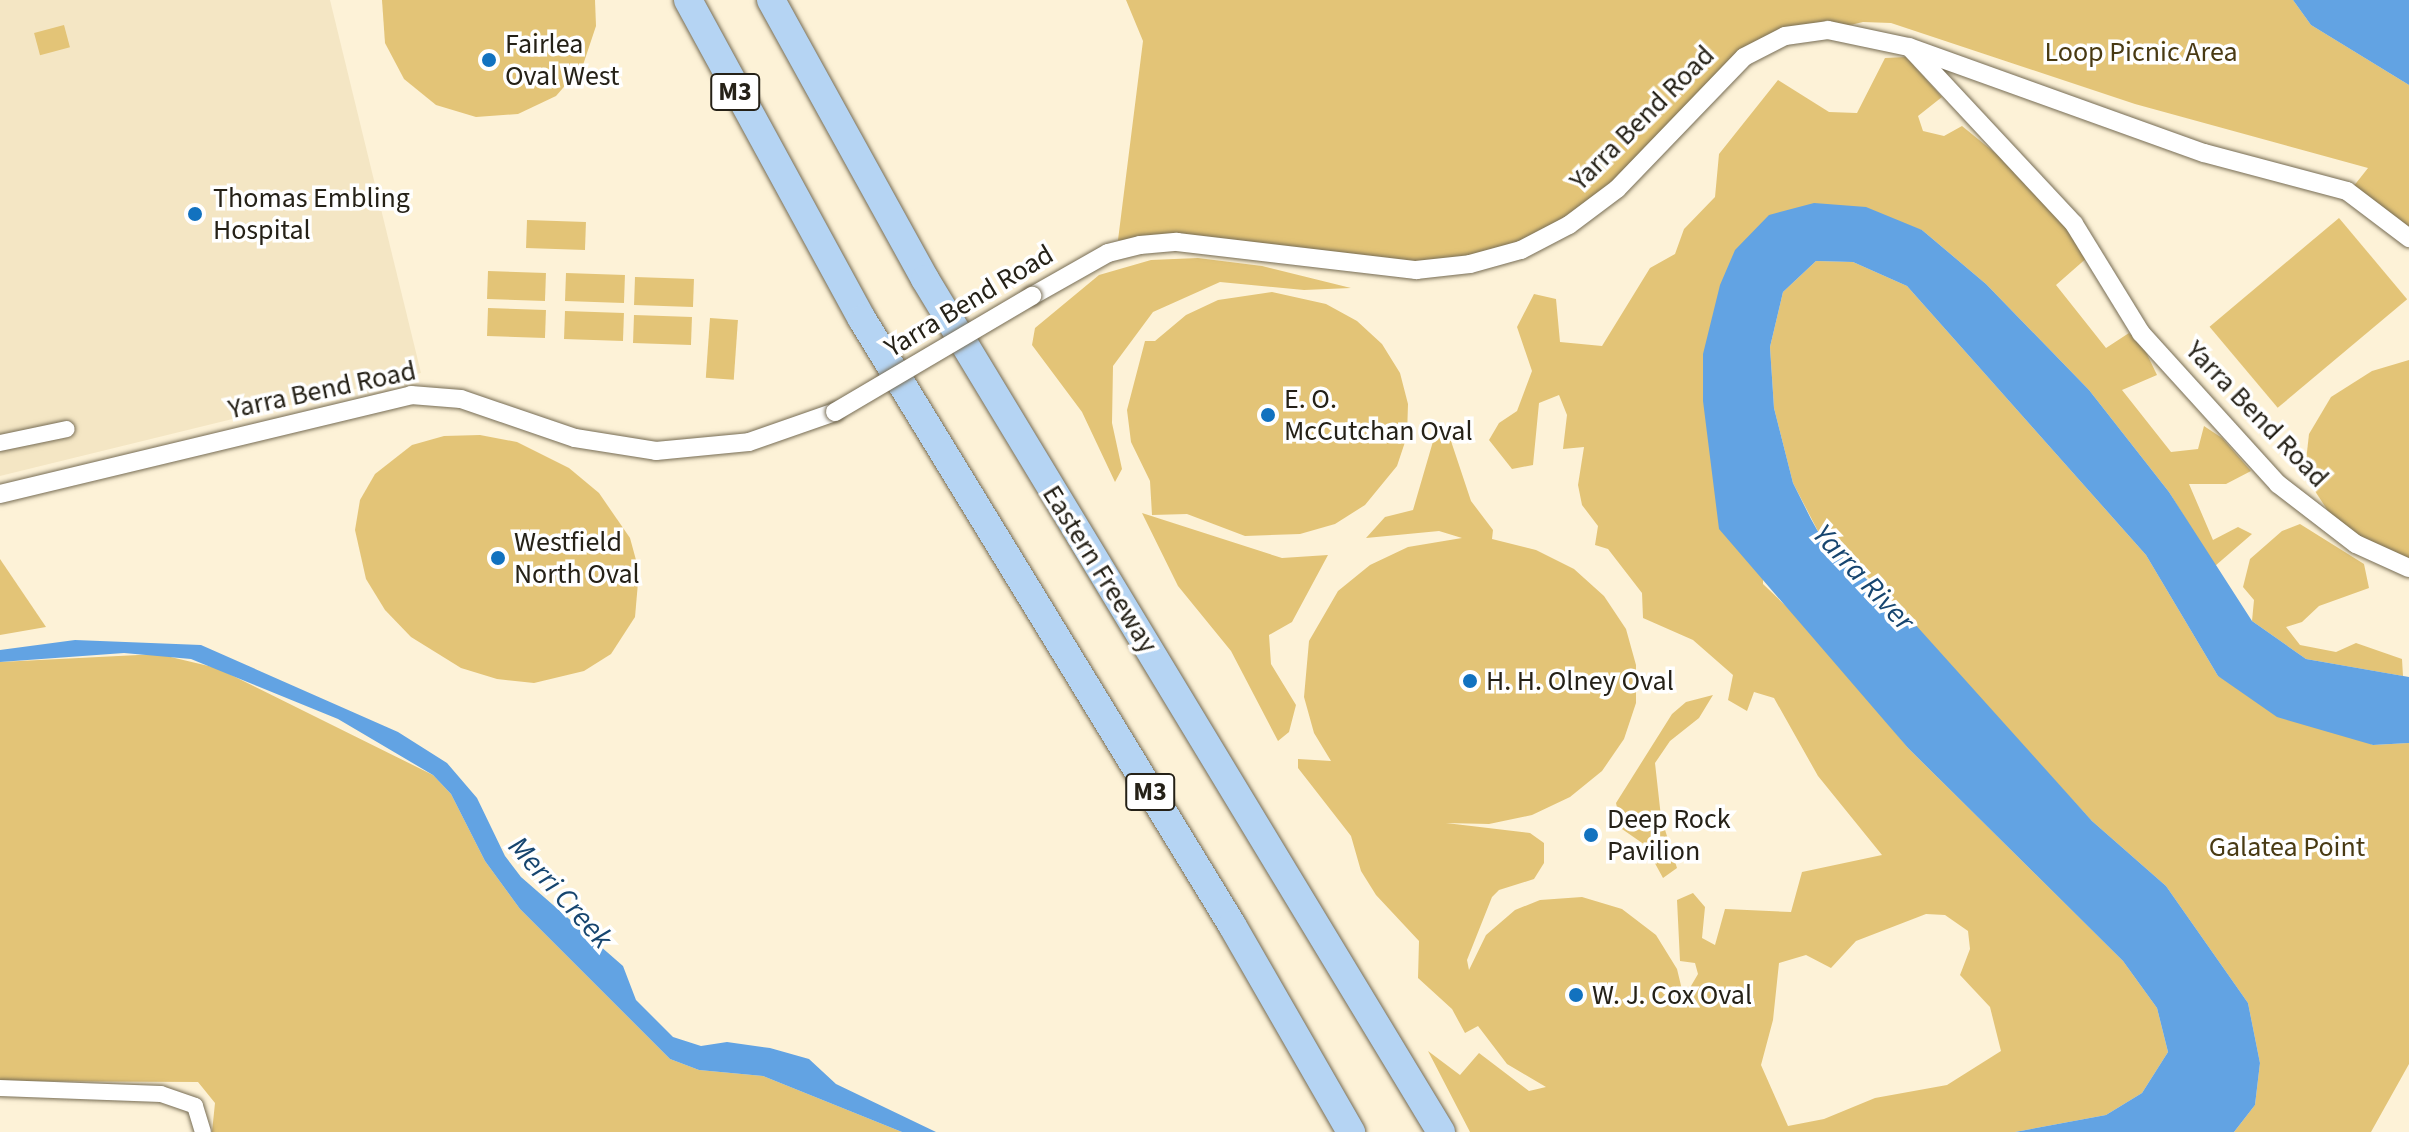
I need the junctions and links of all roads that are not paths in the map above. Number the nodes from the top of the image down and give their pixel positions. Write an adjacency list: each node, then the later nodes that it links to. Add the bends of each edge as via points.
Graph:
1 (688, 0): 11 (highway, M3, via 848,296 1232,925)
2 (771, 0): 12 (highway, Eastern Freeway / M3, via 933,292)
3 (1909, 47): 4 (street, Yarra Bend Road, via 2204,153 2347,191); 7 (street, Yarra Bend Road, bridge, via 1828,30 1785,36 1762,46 1728,72 1595,207 1548,238 1491,259 1416,270 1177,242 1108,253 835,412 749,442 656,451 575,438 461,399 411,395); 8 (street, Yarra Bend Road, via 2074,224 2141,333 2278,484 2356,544)
4 (2409, 238)
5 (67, 429): 6 (street)
6 (0, 443)
7 (0, 494)
8 (2409, 568)
9 (0, 1088): 10 (street, via 161,1094 188,1090 208,1113)
10 (204, 1132)
11 (1351, 1132)
12 (1441, 1132)

